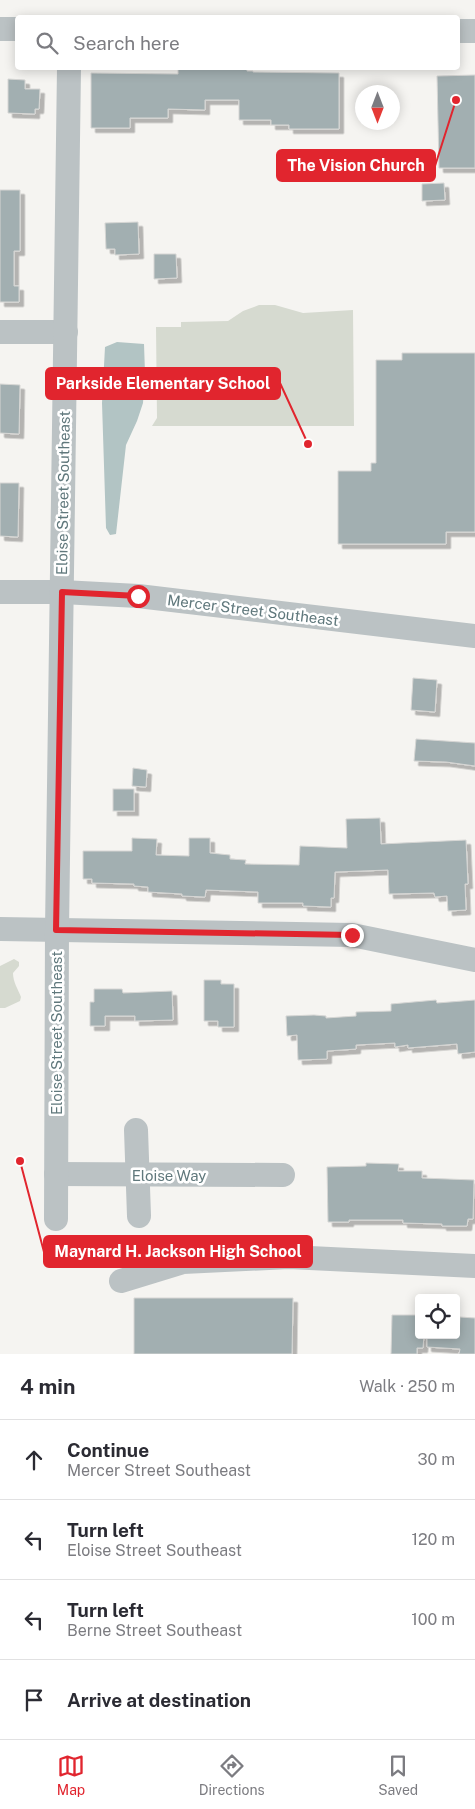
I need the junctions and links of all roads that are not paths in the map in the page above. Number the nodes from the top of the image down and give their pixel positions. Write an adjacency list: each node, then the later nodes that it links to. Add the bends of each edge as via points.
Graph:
1 (0, 28): 2 (street)
2 (15, 28)
3 (460, 31): 4 (street)
4 (475, 31)
5 (69, 70): 7 (street, Eloise Street Southeast)
6 (0, 332): 7 (street)
7 (66, 332): 9 (street, Eloise Street Southeast)
8 (0, 592): 9 (street, Mercer Street Southeast)
9 (62, 592): 10 (street, Mercer Street Southeast, via 138,596); 12 (street, Eloise Street Southeast)
10 (475, 636)
11 (0, 929): 12 (street)
12 (56, 930): 13 (street, via 352,935); 15 (street, Eloise Street Southeast)
13 (475, 960)
14 (136, 1130): 17 (street)
15 (56, 1174): 17 (street, Eloise Way); 19 (street, Eloise Street Southeast)
16 (283, 1174): 17 (street, Eloise Way)
17 (137, 1175): 18 (street)
18 (139, 1216)
19 (56, 1219)
20 (475, 1266): 21 (street, via 289,1258 183,1262)
21 (121, 1281)

